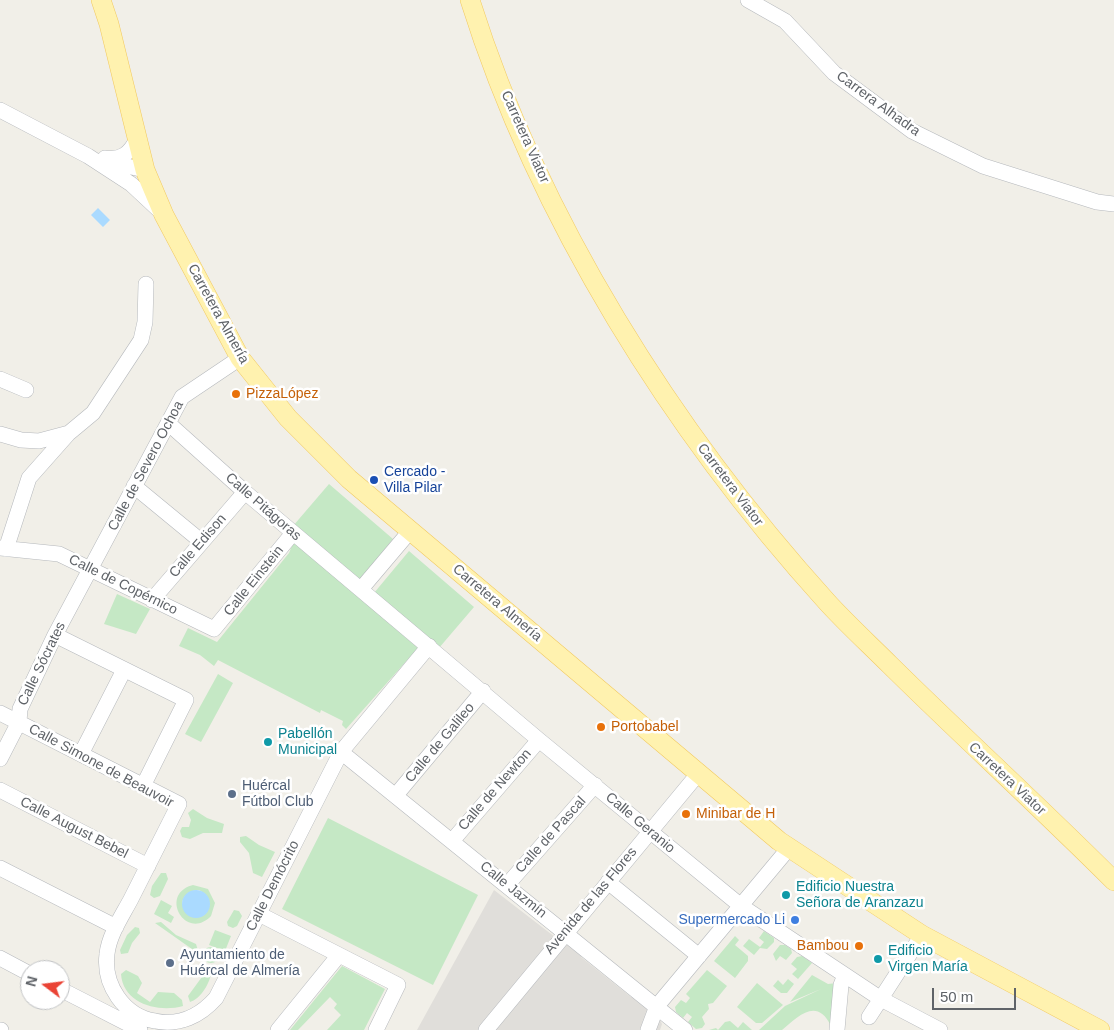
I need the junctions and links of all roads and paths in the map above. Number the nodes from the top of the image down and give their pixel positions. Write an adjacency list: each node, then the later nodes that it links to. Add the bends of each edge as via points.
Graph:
1 (101, 0): 5 (main road, Carretera Almería)
2 (470, 0): 48 (main road, Carretera Viator, via 524,140 593,280 692,434 751,515 829,604 971,746)
3 (748, 0): 9 (street, Carrera Alhadra, via 785,21 834,73 912,131 983,166 1097,202)
4 (0, 110): 6 (street)
5 (137, 139): 6 (street, via 124,156 110,159); 7 (main road, Carretera Almería)
6 (88, 156): 7 (street); 8 (street)
7 (146, 173): 8 (street, via 136,178); 10 (main road, Carretera Almería)
8 (116, 175): 10 (street, via 131,184)
9 (1114, 204)
10 (164, 215): 12 (main road, Carretera Almería)
11 (146, 284): 16 (street, via 141,340 93,413)
12 (240, 358): 15 (street, Calle de Severo Ochoa, via 182,397); 20 (main road, Carretera Almería, via 294,425 349,479)
13 (0, 379): 14 (street)
14 (26, 390)
15 (168, 423): 18 (street, Calle de Severo Ochoa); 19 (street, Calle Pitágoras)
16 (69, 433): 17 (street, via 40,441); 23 (street, via 29,478)
17 (0, 434)
18 (134, 486): 22 (street); 24 (street, Calle de Severo Ochoa)
19 (245, 492): 21 (street, Calle Pitágoras); 22 (street, Calle Edison)
20 (410, 530): 25 (street); 38 (main road, Carretera Almería)
21 (293, 533): 25 (street, Calle Pitágoras); 27 (street, Calle Einstein)
22 (202, 542): 26 (street, Calle Edison)
23 (3, 548): 24 (street, Calle de Copérnico, via 59,554)
24 (90, 571): 26 (street, Calle de Copérnico); 28 (street, Calle Sócrates)
25 (361, 588): 29 (street, Calle Geranio)
26 (152, 600): 27 (street, Calle de Copérnico)
27 (214, 629)
28 (54, 635): 30 (street); 33 (street, Calle Sócrates, via 20,709)
29 (429, 646): 31 (street, Calle Geranio); 35 (street, Calle Demócrito)
30 (124, 670): 36 (street); 39 (street, via 186,700)
31 (483, 691): 34 (street, Calle Geranio); 42 (street, Calle de Galileo)
32 (0, 712): 33 (street, Calle Simone de Beauvoir)
33 (19, 722): 36 (street, Calle Simone de Beauvoir); 37 (street, Calle Sócrates)
34 (539, 740): 40 (street, Calle Geranio); 44 (street, Calle de Newton)
35 (341, 752): 42 (street, Calle Jazmín); 52 (street, Calle Demócrito)
36 (80, 754): 39 (street, Calle Simone de Beauvoir)
37 (0, 759)
38 (698, 774): 43 (street, Avenida de las Flores); 45 (main road, Carretera Almería)
39 (143, 786): 46 (street, Calle Simone de Beauvoir, via 179,804)
40 (595, 786): 43 (street, Calle Geranio); 50 (street, Calle de Pascal)
41 (0, 790): 46 (street, Calle August Bebel)
42 (396, 795): 44 (street, Calle Jazmín)
43 (650, 832): 49 (street, Avenida de las Flores); 51 (street, Calle Geranio)
44 (452, 841): 50 (street, Calle Jazmín)
45 (789, 848): 51 (street); 55 (main road, Carretera Almería)
46 (148, 866): 53 (street)
47 (0, 868): 53 (street)
48 (1114, 881)
49 (608, 882): 54 (street, Avenida de las Flores); 57 (street)
50 (507, 885): 54 (street, Calle Jazmín)
51 (741, 906): 57 (street); 60 (street, Calle Geranio)
52 (259, 914): 56 (street); 67 (street, Calle Demócrito, via 216,998)
53 (116, 927): 61 (street, via 107,953)
54 (566, 932): 65 (street, Calle Jazmín); 71 (street, Avenida de las Flores)
55 (922, 936): 63 (street); 76 (main road, Carretera Almería)
56 (339, 955): 69 (street); 70 (street, via 398,985)
57 (699, 956): 65 (street)
58 (0, 958): 59 (street)
59 (20, 969)
60 (845, 975): 63 (street, Calle Geranio); 74 (street)
61 (110, 983): 64 (street, via 104,1000 95,1004); 68 (street)
62 (70, 994): 64 (street)
63 (881, 999): 66 (street); 75 (street, Calle Geranio)
64 (84, 1001): 68 (street)
65 (657, 1006): 72 (street); 73 (street, Calle Jazmín)
66 (869, 1017)
67 (179, 1025): 68 (street, Calle Demócrito)
68 (136, 1026)
69 (278, 1030)
70 (376, 1030)
71 (486, 1030)
72 (648, 1030)
73 (685, 1030)
74 (836, 1030)
75 (940, 1030)
76 (1100, 1030)

